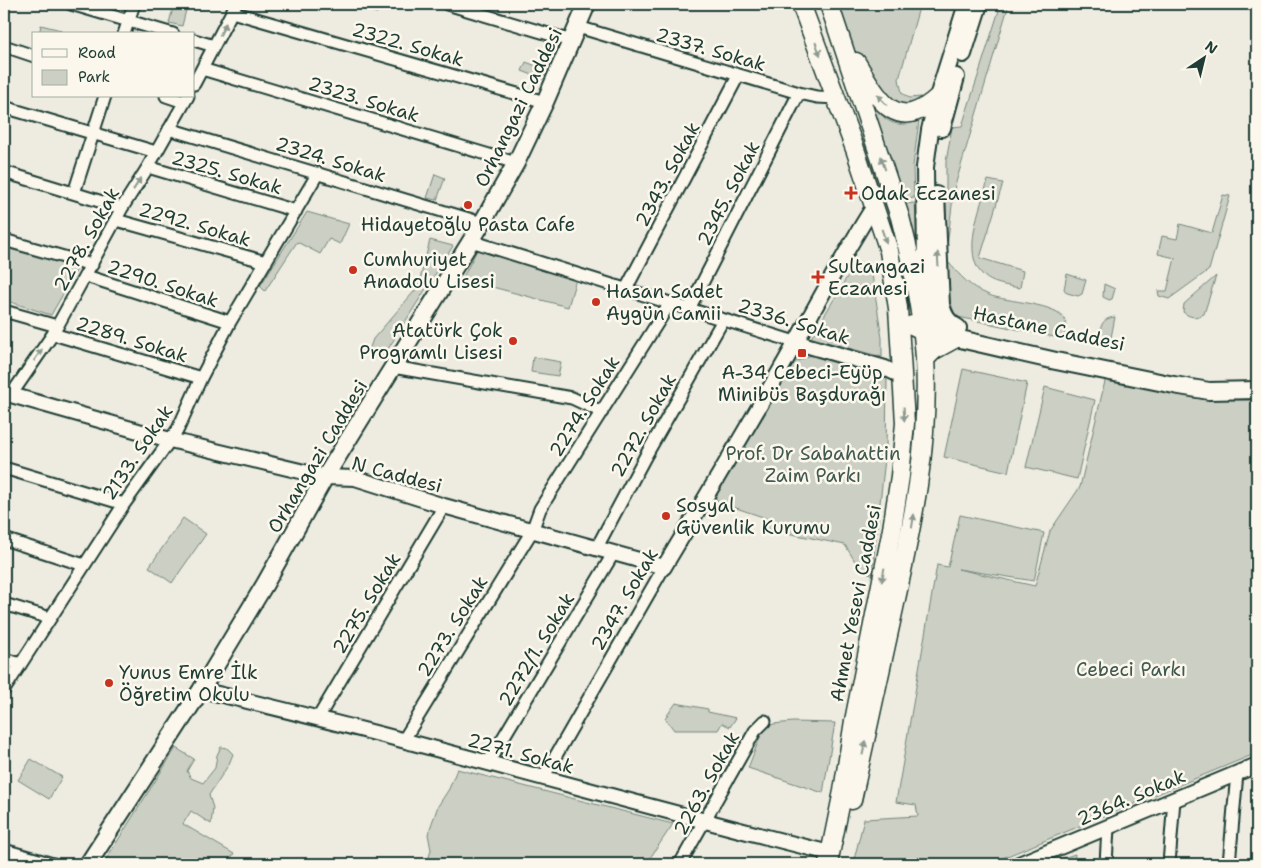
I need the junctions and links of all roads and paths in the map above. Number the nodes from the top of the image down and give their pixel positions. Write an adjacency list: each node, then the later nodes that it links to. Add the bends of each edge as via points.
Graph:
1 (72, 4): 10 (street)
2 (134, 4): 10 (street)
3 (447, 4): 13 (street, 2337. Sokak)
4 (587, 4): 13 (main road, Orhangazi Caddesi)
5 (801, 4): 24 (main road, Ahmet Yesevi Caddesi, one-way to 24)
6 (829, 4): 15 (main road, Ahmet Yesevi Caddesi)
7 (967, 4): 26 (main road)
8 (979, 4): 26 (main road, Hastane Caddesi)
9 (234, 8): 17 (street, one-way to 9); 27 (street, 2322. Sokak)
10 (128, 20): 11 (street); 12 (street)
11 (125, 32)
12 (167, 32)
13 (575, 34): 20 (street, 2337. Sokak); 27 (main road, Orhangazi Caddesi)
14 (195, 40): 17 (street)
15 (842, 40): 26 (main road, one-way to 15, via 919,112 896,111 876,94); 55 (main road, Ahmet Yesevi Caddesi, one-way to 15, via 900,217)
16 (4, 46): 18 (street)
17 (214, 46): 19 (street)
18 (32, 55)
19 (202, 69): 21 (street); 32 (street, 2323. Sokak)
20 (738, 76): 22 (street, 2337. Sokak); 47 (street, 2343. Sokak)
21 (195, 82)
22 (799, 93): 24 (street, 2337. Sokak); 50 (street, 2345. Sokak)
23 (104, 98): 30 (street)
24 (836, 98): 37 (main road, Ahmet Yesevi Caddesi)
25 (186, 99): 29 (street, 2278. Sokak)
26 (944, 99): 56 (main road, via 930,130 925,167 926,255 933,320); 62 (main road, Hastane Caddesi, one-way to 26, via 1174,374 1074,354 964,331 948,321 941,305 935,178)
27 (545, 102): 32 (main road, Orhangazi Caddesi)
28 (4, 107): 30 (street)
29 (169, 129): 31 (street, 2278. Sokak); 35 (street, 2324. Sokak)
30 (93, 133): 31 (street); 36 (street)
31 (156, 152): 33 (street, 2278. Sokak)
32 (516, 163): 41 (main road, Orhangazi Caddesi)
33 (148, 167): 38 (street, 2278. Sokak, one-way to 33); 39 (street, 2325. Sokak)
34 (4, 172): 36 (street)
35 (318, 173): 39 (street, 2133. Sokak); 41 (street, 2324. Sokak)
36 (74, 193): 38 (street)
37 (874, 206): 49 (main road, Ahmet Yesevi Caddesi, one-way to 49, via 889,251); 57 (street, 2347. Sokak)
38 (122, 208): 40 (street, 2278. Sokak)
39 (296, 210): 44 (street, 2133. Sokak)
40 (116, 220): 44 (street, 2292. Sokak); 45 (street, 2278. Sokak)
41 (482, 223): 43 (main road, Orhangazi Caddesi)
42 (4, 240): 45 (street)
43 (471, 241): 47 (street, 2336. Sokak); 59 (main road, Orhangazi Caddesi)
44 (266, 262): 53 (street, 2133. Sokak)
45 (92, 265): 46 (street, 2278. Sokak)
46 (86, 276): 53 (street, 2290. Sokak); 54 (street, 2278. Sokak)
47 (626, 289): 48 (street, 2336. Sokak)
48 (670, 303): 50 (street, 2336. Sokak); 65 (street, 2274. Sokak)
49 (898, 308): 55 (main road, via 906,320); 61 (main road, Ahmet Yesevi Caddesi)
50 (689, 309): 52 (street, 2336. Sokak)
51 (4, 311): 54 (street, 2289. Sokak)
52 (723, 320): 57 (street, 2336. Sokak); 73 (street, 2272. Sokak)
53 (230, 322): 60 (street, 2133. Sokak)
54 (55, 330): 60 (street, 2289. Sokak); 64 (street, 2278. Sokak, one-way to 54)
55 (922, 330): 56 (main road); 58 (main road, Ahmet Yesevi Caddesi)
56 (951, 335): 58 (main road); 63 (main road, Hastane Caddesi, via 1174,385 1209,391)
57 (796, 342): 61 (street, 2336. Sokak, via 888,369); 76 (street, 2347. Sokak)
58 (925, 359): 94 (main road, Ahmet Yesevi Caddesi, one-way to 58, via 849,813 911,528 922,465)
59 (393, 368): 65 (street, via 572,398); 68 (main road, Orhangazi Caddesi)
60 (201, 378): 66 (street, 2133. Sokak)
61 (902, 381): 94 (main road, Ahmet Yesevi Caddesi, one-way to 94, via 905,424 899,484 854,721)
62 (1257, 383)
63 (1257, 390)
64 (6, 398): 66 (street, N Caddesi)
65 (602, 412): 71 (street, 2274. Sokak, via 540,509)
66 (170, 440): 68 (street, N Caddesi); 69 (street, 2133. Sokak)
67 (4, 468): 69 (street)
68 (325, 477): 70 (street, N Caddesi, via 355,478); 82 (main road, Orhangazi Caddesi)
69 (124, 504): 75 (street, 2133. Sokak)
70 (444, 506): 71 (street, N Caddesi); 83 (street, 2275. Sokak)
71 (532, 531): 73 (street, N Caddesi); 85 (street, 2273. Sokak)
72 (4, 539): 75 (street)
73 (596, 549): 74 (street, N Caddesi)
74 (613, 554): 76 (street, N Caddesi); 86 (street, 2272/1. Sokak)
75 (84, 565): 78 (street, 2133. Sokak)
76 (664, 566): 89 (street, 2347. Sokak)
77 (4, 604): 78 (street)
78 (50, 618): 80 (street, 2133. Sokak)
79 (4, 659): 80 (street)
80 (21, 664): 81 (street, 2133. Sokak)
81 (4, 690)
82 (201, 690): 83 (street, 2271. Sokak); 96 (main road, Orhangazi Caddesi)
83 (318, 718): 85 (street, 2271. Sokak)
84 (765, 721): 91 (street, 2263. Sokak, via 755,731)
85 (403, 740): 86 (street, 2271. Sokak)
86 (488, 763): 89 (street, 2271. Sokak)
87 (1257, 765): 88 (street, 2364. Sokak)
88 (1237, 773): 90 (street, 2364. Sokak); 101 (street)
89 (542, 778): 91 (street, 2271. Sokak)
90 (1174, 799): 92 (street, 2364. Sokak); 100 (street)
91 (705, 822): 94 (street, 2271. Sokak); 97 (street, 2263. Sokak)
92 (1108, 827): 98 (street, 2364. Sokak); 99 (street)
93 (4, 850): 95 (street)
94 (833, 860)
95 (53, 864)
96 (88, 864)
97 (680, 864)
98 (1019, 864)
99 (1106, 864)
100 (1169, 864)
101 (1229, 864)

